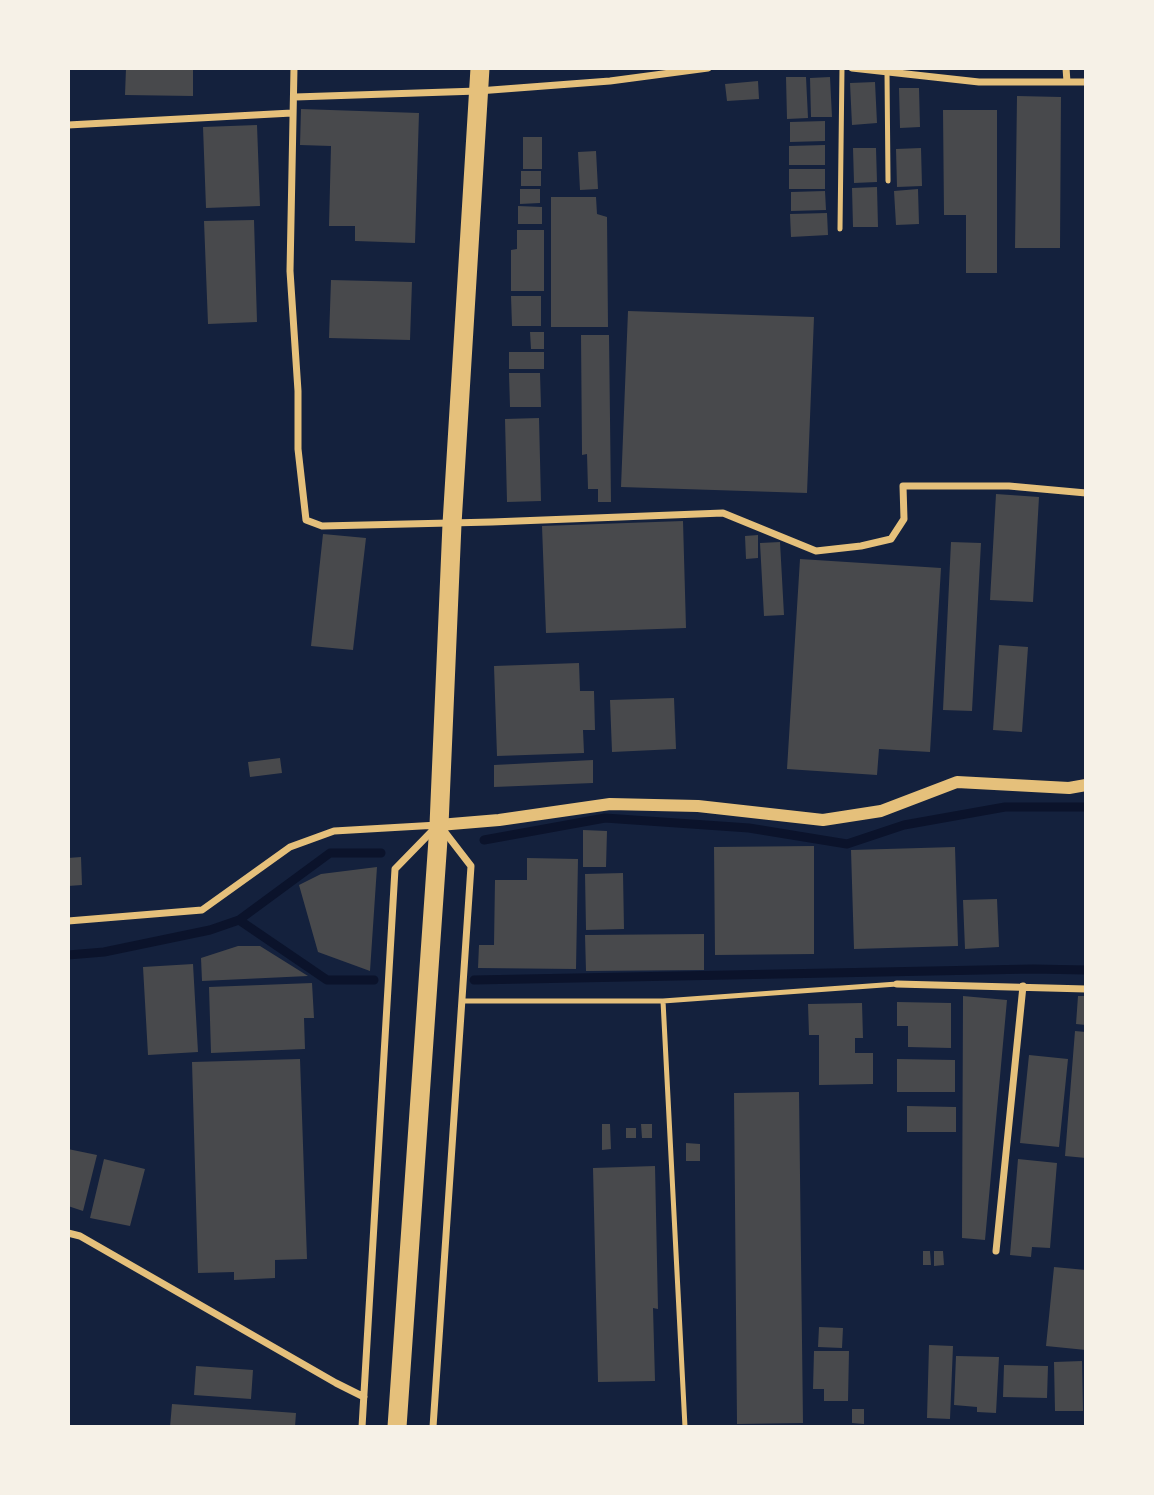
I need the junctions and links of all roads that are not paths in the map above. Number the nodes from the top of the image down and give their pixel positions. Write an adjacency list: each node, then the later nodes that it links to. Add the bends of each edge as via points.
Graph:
1 (294, 68): 11 (street)
2 (480, 68): 10 (highway)
3 (708, 68): 10 (street)
4 (842, 68): 15 (lane)
5 (852, 68): 7 (street)
6 (1066, 68): 8 (street)
7 (887, 72): 8 (street, via 979,82); 14 (lane)
8 (1067, 82): 9 (street)
9 (1086, 82)
10 (478, 91): 11 (street); 17 (highway)
11 (295, 97): 12 (street)
12 (292, 113): 13 (street); 17 (street, via 290,271 306,520 322,526)
13 (68, 125)
14 (887, 181)
15 (840, 229)
16 (1086, 493): 17 (street, via 1009,486 903,486 904,519 891,539 816,551 723,513)
17 (452, 524): 19 (highway)
18 (1086, 785): 19 (street, via 1069,789 957,782 881,811 823,820 698,806 610,804)
19 (439, 825): 20 (street, via 334,831 290,847 202,910); 24 (street, via 471,866); 28 (street, via 395,869); 30 (highway)
20 (68, 921)
21 (897, 984): 22 (street); 25 (lane)
22 (1023, 986): 23 (street); 27 (street)
23 (1086, 989)
24 (462, 1001): 25 (lane); 31 (street)
25 (663, 1001): 32 (lane)
26 (68, 1233): 28 (street)
27 (996, 1251)
28 (363, 1397): 29 (street)
29 (362, 1427)
30 (397, 1427)
31 (433, 1427)
32 (685, 1427)

